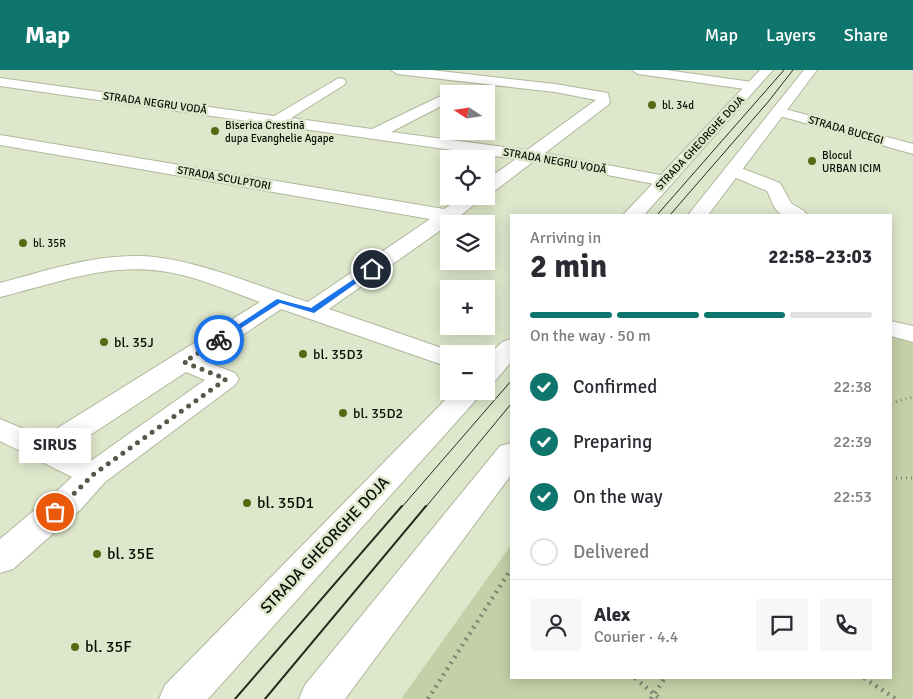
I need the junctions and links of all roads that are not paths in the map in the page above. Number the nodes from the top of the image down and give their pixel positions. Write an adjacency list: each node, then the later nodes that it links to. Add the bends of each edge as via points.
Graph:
1 (397, 70): 6 (street)
2 (638, 70): 5 (street)
3 (767, 70): 10 (street, STRADA GHEORGHE DOJA)
4 (811, 70): 12 (street)
5 (653, 71): 10 (street)
6 (481, 79): 9 (street); 17 (street, via 603,96 603,102)
7 (0, 82): 13 (street, STRADA NEGRU VODĂ)
8 (339, 82): 13 (street)
9 (470, 85)
10 (752, 86): 19 (street, STRADA GHEORGHE DOJA)
11 (440, 101): 14 (street)
12 (778, 111): 16 (street, STRADA BUCEGI); 18 (street)
13 (277, 120): 14 (street, STRADA NEGRU VODĂ)
14 (376, 133): 17 (street, STRADA NEGRU VODĂ)
15 (0, 140): 25 (street, STRADA SCULPTORI)
16 (913, 149)
17 (532, 156): 19 (street, STRADA NEGRU VODĂ); 20 (street)
18 (733, 170): 23 (street); 24 (street, via 774,187 783,208)
19 (664, 181): 22 (street, STRADA GHEORGHE DOJA)
20 (495, 183)
21 (463, 205): 26 (street)
22 (634, 214)
23 (699, 214)
24 (795, 214)
25 (442, 215)
26 (449, 215)
27 (440, 222): 30 (street)
28 (0, 290): 29 (street, via 99,265 142,262 172,265)
29 (280, 300): 30 (street); 35 (street)
30 (312, 311): 34 (street)
31 (892, 328): 32 (street)
32 (913, 334)
33 (510, 348): 36 (street, STRADA GHEORGHE DOJA)
34 (440, 355)
35 (184, 362): 39 (street); 41 (street, via 226,379)
36 (495, 364)
37 (461, 400): 43 (street, STRADA GHEORGHE DOJA)
38 (0, 429): 39 (street)
39 (45, 450): 41 (street)
40 (510, 454): 44 (street)
41 (94, 474): 42 (street, via 69,500)
42 (0, 559)
43 (180, 699)
44 (320, 699)

